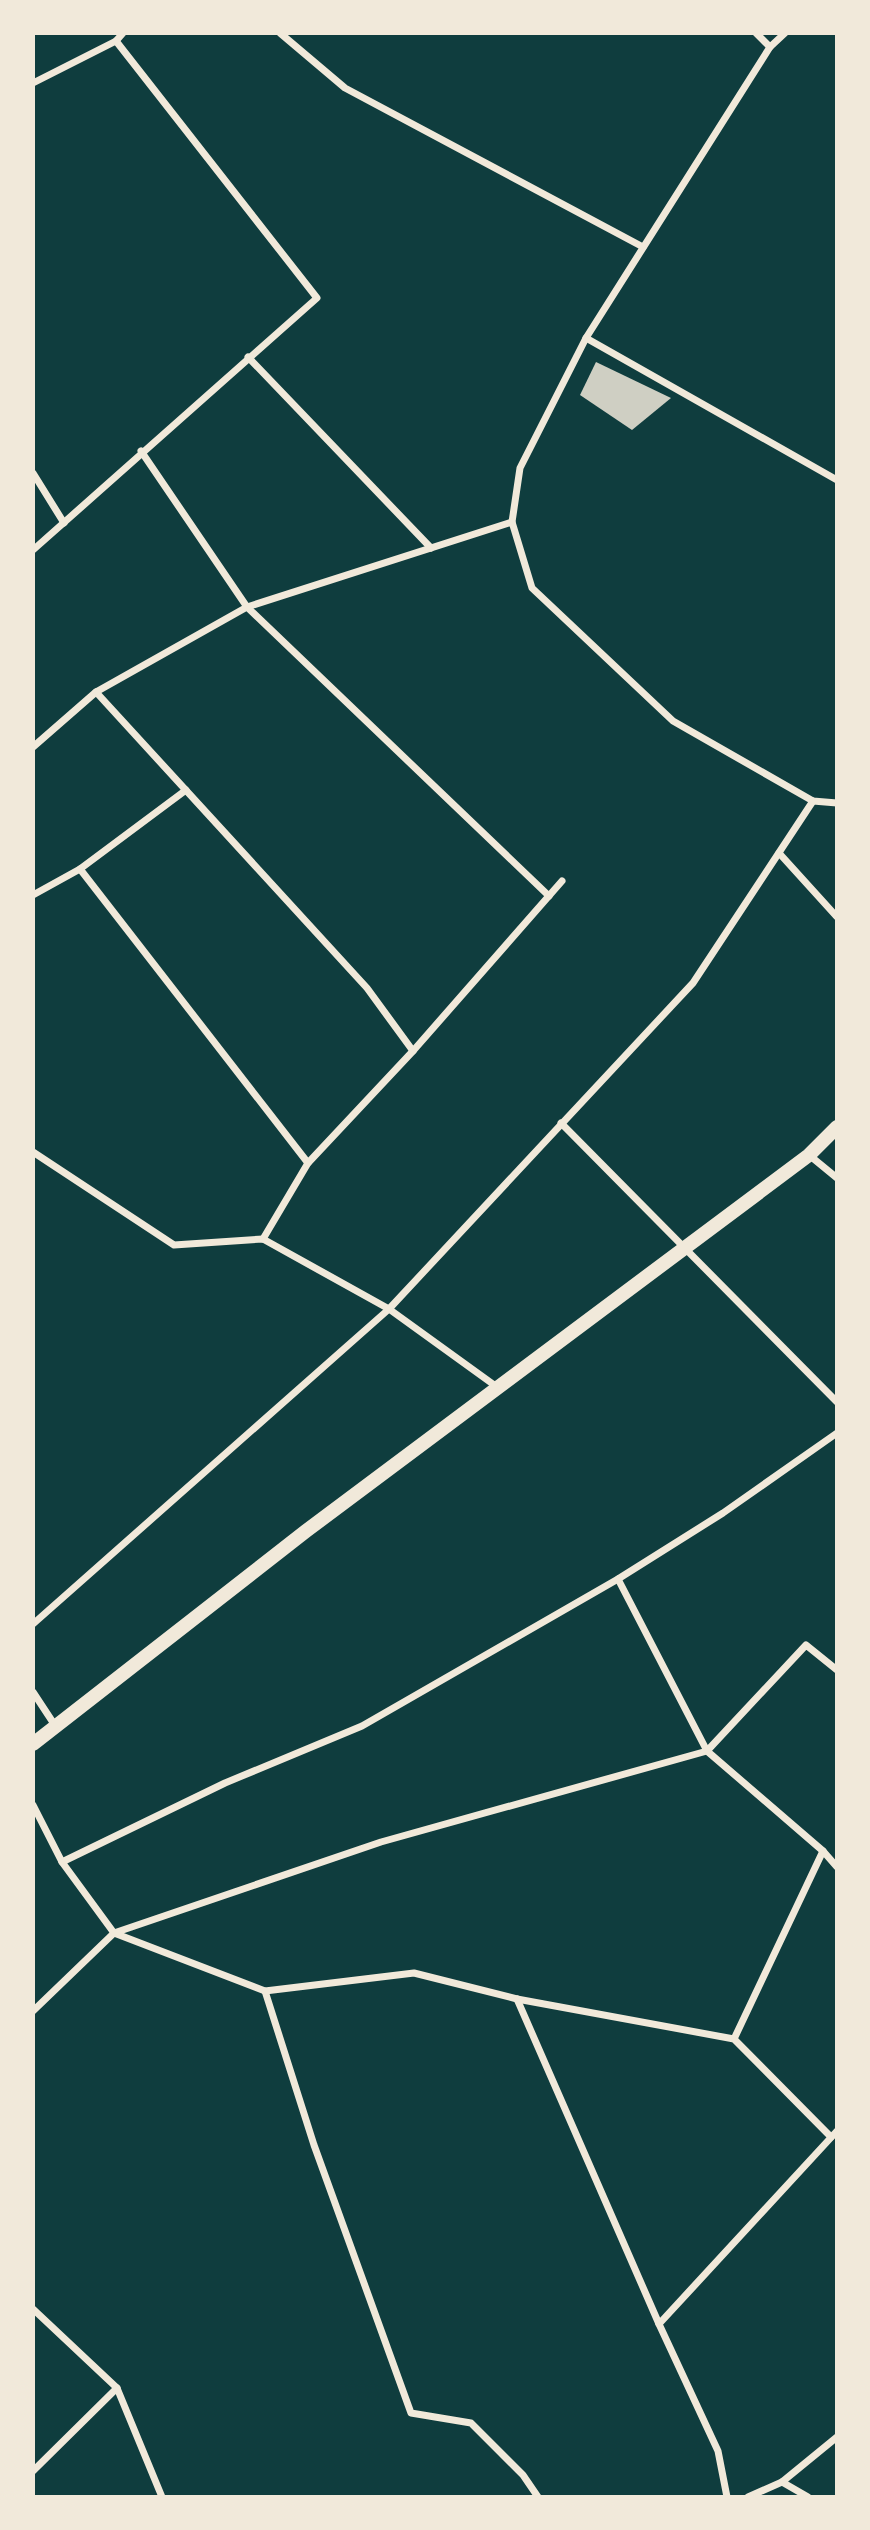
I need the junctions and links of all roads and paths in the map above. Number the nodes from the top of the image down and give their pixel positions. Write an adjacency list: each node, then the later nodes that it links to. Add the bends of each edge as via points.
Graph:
1 (123, 33): 5 (street)
2 (280, 33): 8 (street, via 345,88)
3 (756, 33): 6 (street)
4 (785, 33): 6 (street)
5 (116, 41): 7 (street); 10 (street, via 317,298)
6 (770, 47): 8 (street)
7 (33, 83)
8 (643, 247): 9 (street)
9 (586, 338): 13 (street); 14 (street, via 520,468)
10 (248, 357): 11 (street); 16 (street)
11 (141, 451): 15 (street); 18 (street)
12 (33, 473): 15 (street)
13 (837, 480)
14 (512, 522): 16 (street); 22 (street, via 532,588 673,722)
15 (64, 523): 17 (street)
16 (431, 548): 18 (street)
17 (33, 550)
18 (247, 607): 19 (street); 28 (street)
19 (96, 692): 20 (street); 21 (street)
20 (33, 747)
21 (186, 790): 25 (street); 30 (street, via 367,988)
22 (813, 801): 23 (street); 24 (street)
23 (837, 803)
24 (779, 853): 29 (street); 31 (street, via 693,983)
25 (80, 869): 27 (street); 35 (street)
26 (562, 881): 28 (street)
27 (33, 895)
28 (549, 896): 30 (street)
29 (837, 917)
30 (413, 1051): 35 (street)
31 (561, 1123): 38 (street); 39 (street)
32 (837, 1126): 34 (main road)
33 (33, 1152): 37 (street, via 174,1245)
34 (809, 1155): 36 (street); 38 (main road)
35 (308, 1163): 37 (street)
36 (837, 1178)
37 (263, 1239): 39 (street)
38 (684, 1248): 40 (main road); 41 (street)
39 (389, 1309): 40 (street); 44 (street)
40 (498, 1387): 47 (main road)
41 (837, 1402)
42 (837, 1433): 43 (street)
43 (618, 1579): 49 (street); 52 (street, via 362,1726 225,1783)
44 (33, 1624)
45 (837, 1670): 49 (street, via 806,1645)
46 (33, 1692): 47 (street)
47 (56, 1727): 48 (main road)
48 (33, 1745)
49 (707, 1751): 51 (street); 54 (street, via 381,1842)
50 (33, 1805): 52 (street)
51 (823, 1851): 53 (street); 58 (street)
52 (62, 1862): 54 (street)
53 (837, 1867)
54 (114, 1933): 55 (street); 57 (street)
55 (265, 1991): 56 (street, via 414,1973); 67 (street, via 314,2145 411,2413 471,2423 523,2475)
56 (517, 1999): 58 (street); 61 (street)
57 (33, 2011)
58 (734, 2039): 59 (street)
59 (834, 2134): 61 (street)
60 (33, 2309): 62 (street)
61 (659, 2324): 68 (street, via 718,2451)
62 (117, 2388): 64 (street); 66 (street)
63 (837, 2437): 65 (street)
64 (33, 2471)
65 (782, 2482): 69 (street); 70 (street)
66 (162, 2497)
67 (538, 2497)
68 (727, 2497)
69 (748, 2497)
70 (808, 2497)

